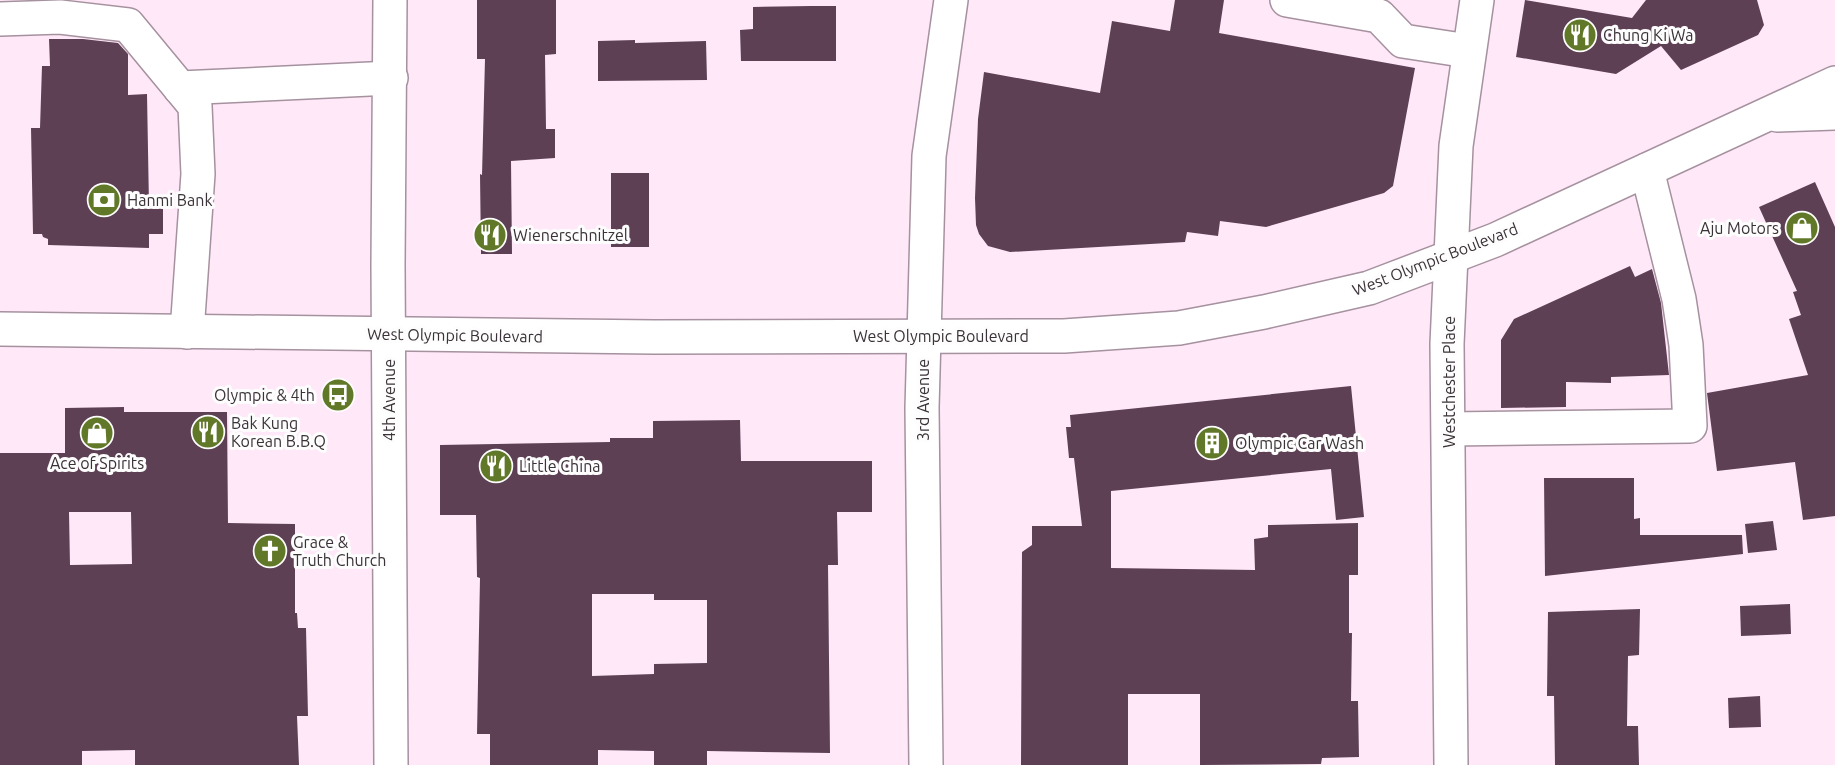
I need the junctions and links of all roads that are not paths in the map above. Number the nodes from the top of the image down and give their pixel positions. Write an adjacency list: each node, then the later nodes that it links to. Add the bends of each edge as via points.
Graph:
1 (390, 0): 7 (street, 4th Avenue)
2 (951, 0): 17 (street, 3rd Avenue, via 929,156)
3 (1287, 0): 6 (street, via 1379,16 1403,41)
4 (1477, 0): 6 (street, Westchester Place)
5 (0, 19): 9 (street, via 60,17 128,25)
6 (1468, 51): 13 (street, Westchester Place, via 1456,146)
7 (391, 78): 9 (street); 16 (street, 4th Avenue)
8 (1835, 83): 11 (street, West Olympic Boulevard)
9 (180, 88): 15 (street, via 195,106 198,174)
10 (1835, 113): 11 (street)
11 (1764, 116): 12 (street, West Olympic Boulevard)
12 (1647, 170): 13 (street, West Olympic Boulevard, via 1495,240); 18 (street, via 1679,299 1686,345 1690,426)
13 (1451, 255): 17 (street, West Olympic Boulevard, via 1369,288 1179,328 1064,336); 18 (street, Westchester Place)
14 (0, 329): 15 (street, West Olympic Boulevard)
15 (187, 332): 16 (street, West Olympic Boulevard)
16 (388, 335): 17 (street, West Olympic Boulevard); 19 (street, 4th Avenue)
17 (923, 335): 20 (street, 3rd Avenue)
18 (1449, 429): 21 (street, Westchester Place)
19 (391, 765)
20 (926, 765)
21 (1451, 765)

